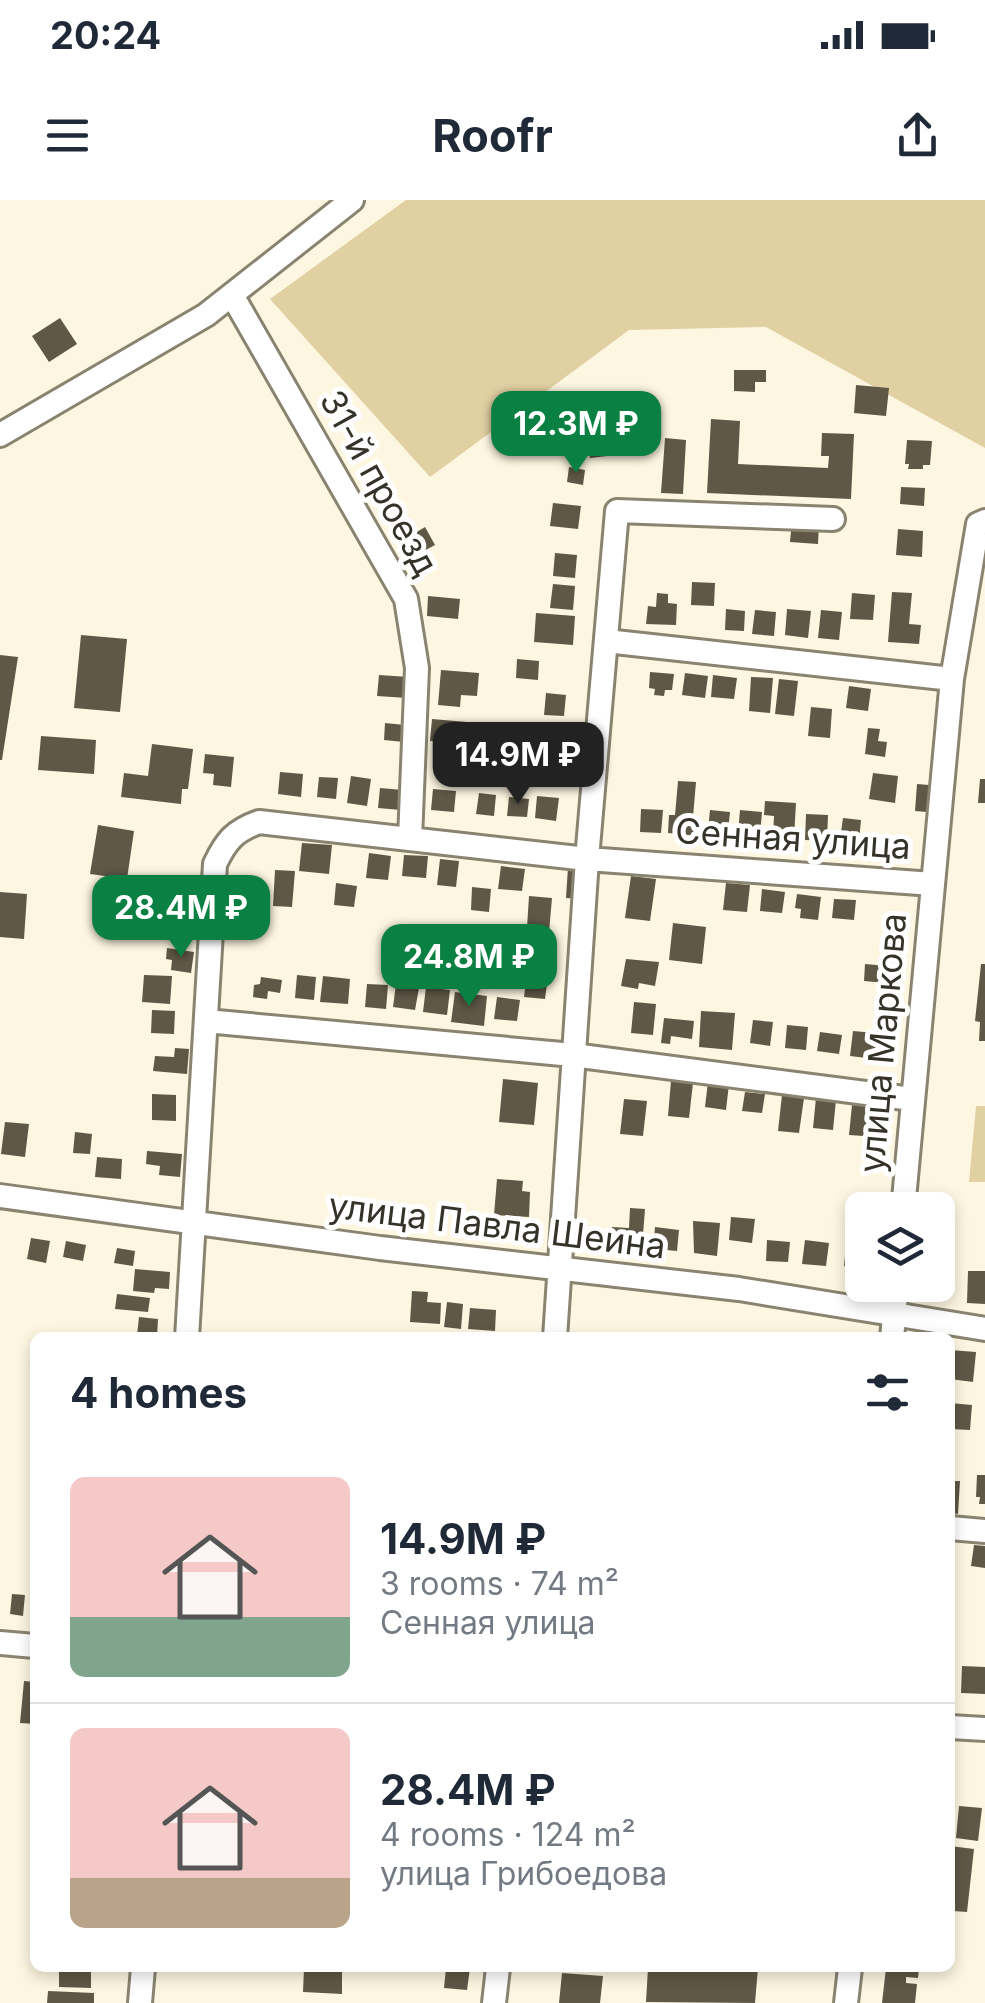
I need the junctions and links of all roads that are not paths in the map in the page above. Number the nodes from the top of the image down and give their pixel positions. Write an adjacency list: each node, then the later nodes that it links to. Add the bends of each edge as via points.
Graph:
1 (352, 200): 2 (street)
2 (232, 296): 3 (street); 8 (street, 31-й проезд, via 406,598 417,668)
3 (0, 435)
4 (833, 519): 6 (street, via 618,511)
5 (982, 523): 7 (street, улица Маркова)
6 (606, 641): 7 (street); 9 (street)
7 (952, 679): 10 (street, улица Маркова)
8 (410, 839): 9 (street, Сенная улица); 11 (street, Сенная улица, via 258,822 233,834 216,864)
9 (587, 859): 10 (street, Сенная улица); 12 (street)
10 (933, 884): 13 (street, улица Маркова)
11 (206, 1021): 12 (street); 16 (street)
12 (573, 1055): 13 (street); 17 (street)
13 (912, 1100): 14 (street, улица Маркова)
14 (904, 1192)
15 (0, 1196): 16 (street, улица Павла Шеина)
16 (194, 1220): 17 (street, улица Павла Шеина); 21 (street)
17 (561, 1269): 19 (street, улица Павла Шеина); 22 (street)
18 (895, 1302): 19 (street)
19 (894, 1313): 20 (street, улица Павла Шеина); 23 (street)
20 (985, 1329)
21 (187, 1332)
22 (556, 1332)
23 (892, 1332)
24 (955, 1528): 25 (street)
25 (985, 1531)
26 (0, 1643): 27 (street)
27 (30, 1646)
28 (955, 1727): 29 (street)
29 (985, 1730)
30 (143, 1972): 33 (street)
31 (498, 1972): 34 (street)
32 (850, 1972): 35 (street)
33 (140, 2003)
34 (494, 2003)
35 (846, 2003)

